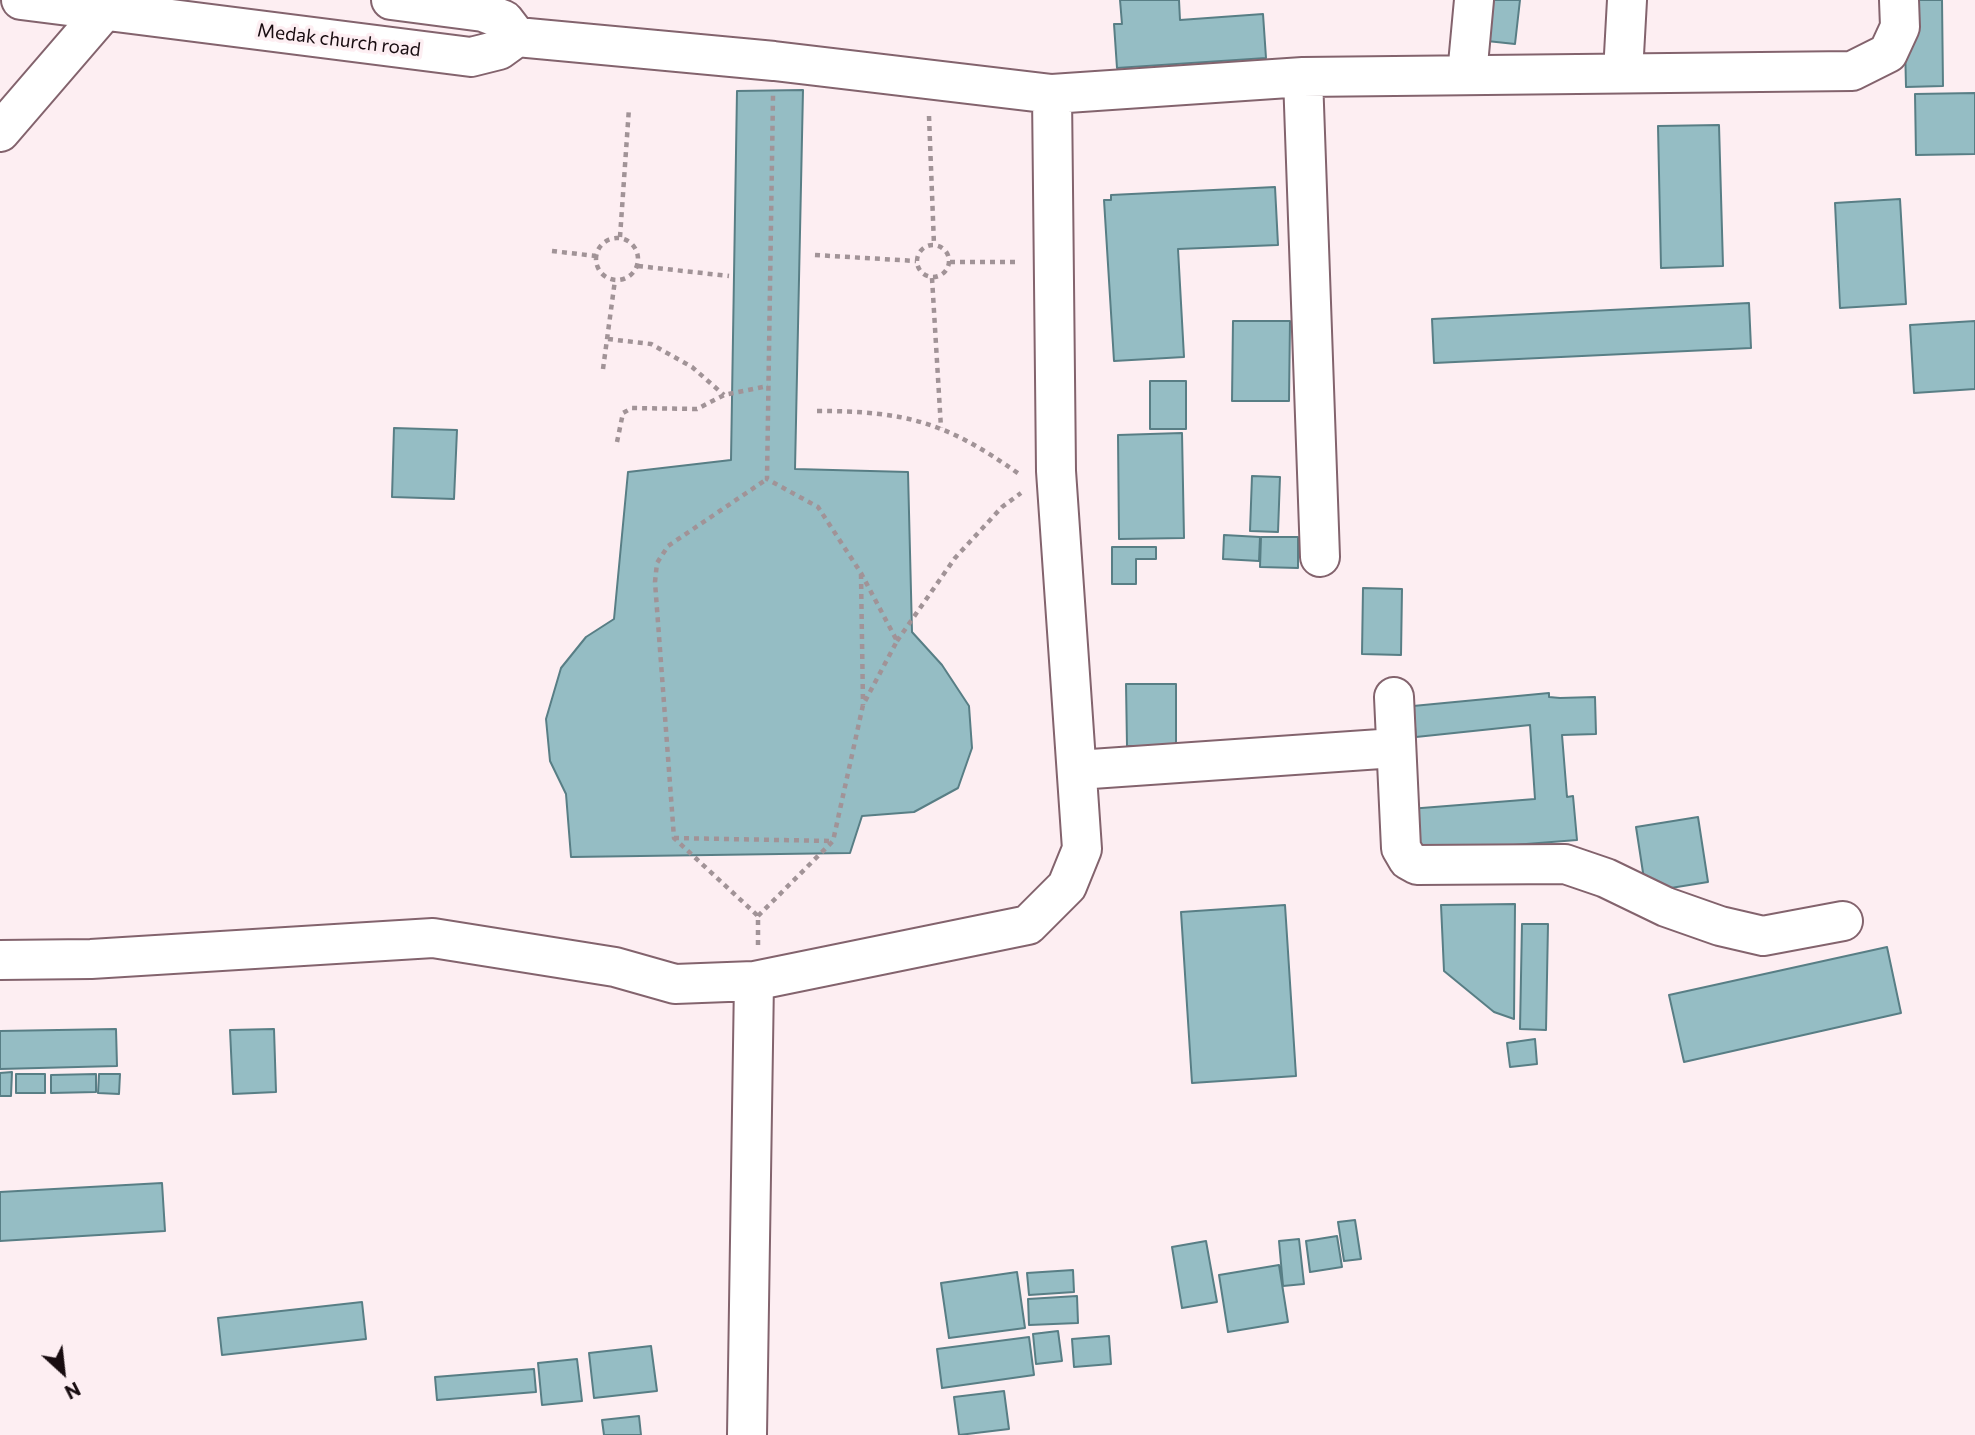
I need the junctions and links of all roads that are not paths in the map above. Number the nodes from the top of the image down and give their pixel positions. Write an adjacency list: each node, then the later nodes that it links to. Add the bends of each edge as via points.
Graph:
1 (21, 0): 6 (street, Medak church road)
2 (391, 0): 7 (street, via 483,12 504,20)
3 (1474, 0): 9 (street)
4 (1627, 0): 8 (street)
5 (1899, 0): 8 (street, via 1900,27 1888,53 1852,71)
6 (106, 5): 7 (street, Medak church road, via 471,57 499,50); 12 (street)
7 (517, 37): 11 (street)
8 (1623, 74): 9 (street)
9 (1467, 75): 10 (street)
10 (1303, 77): 11 (street); 13 (street)
11 (1052, 94): 16 (street, via 1045,478)
12 (6, 117)
13 (1320, 557)
14 (1394, 697): 15 (street)
15 (1395, 748): 16 (street); 17 (street, via 1401,848 1417,865 1565,864 1666,907 1763,936)
16 (1077, 770): 19 (street, via 1082,849 1067,886 1028,925)
17 (1843, 921)
18 (0, 960): 19 (street, via 433,938 615,967 675,984)
19 (754, 981): 20 (street)
20 (747, 1435)

